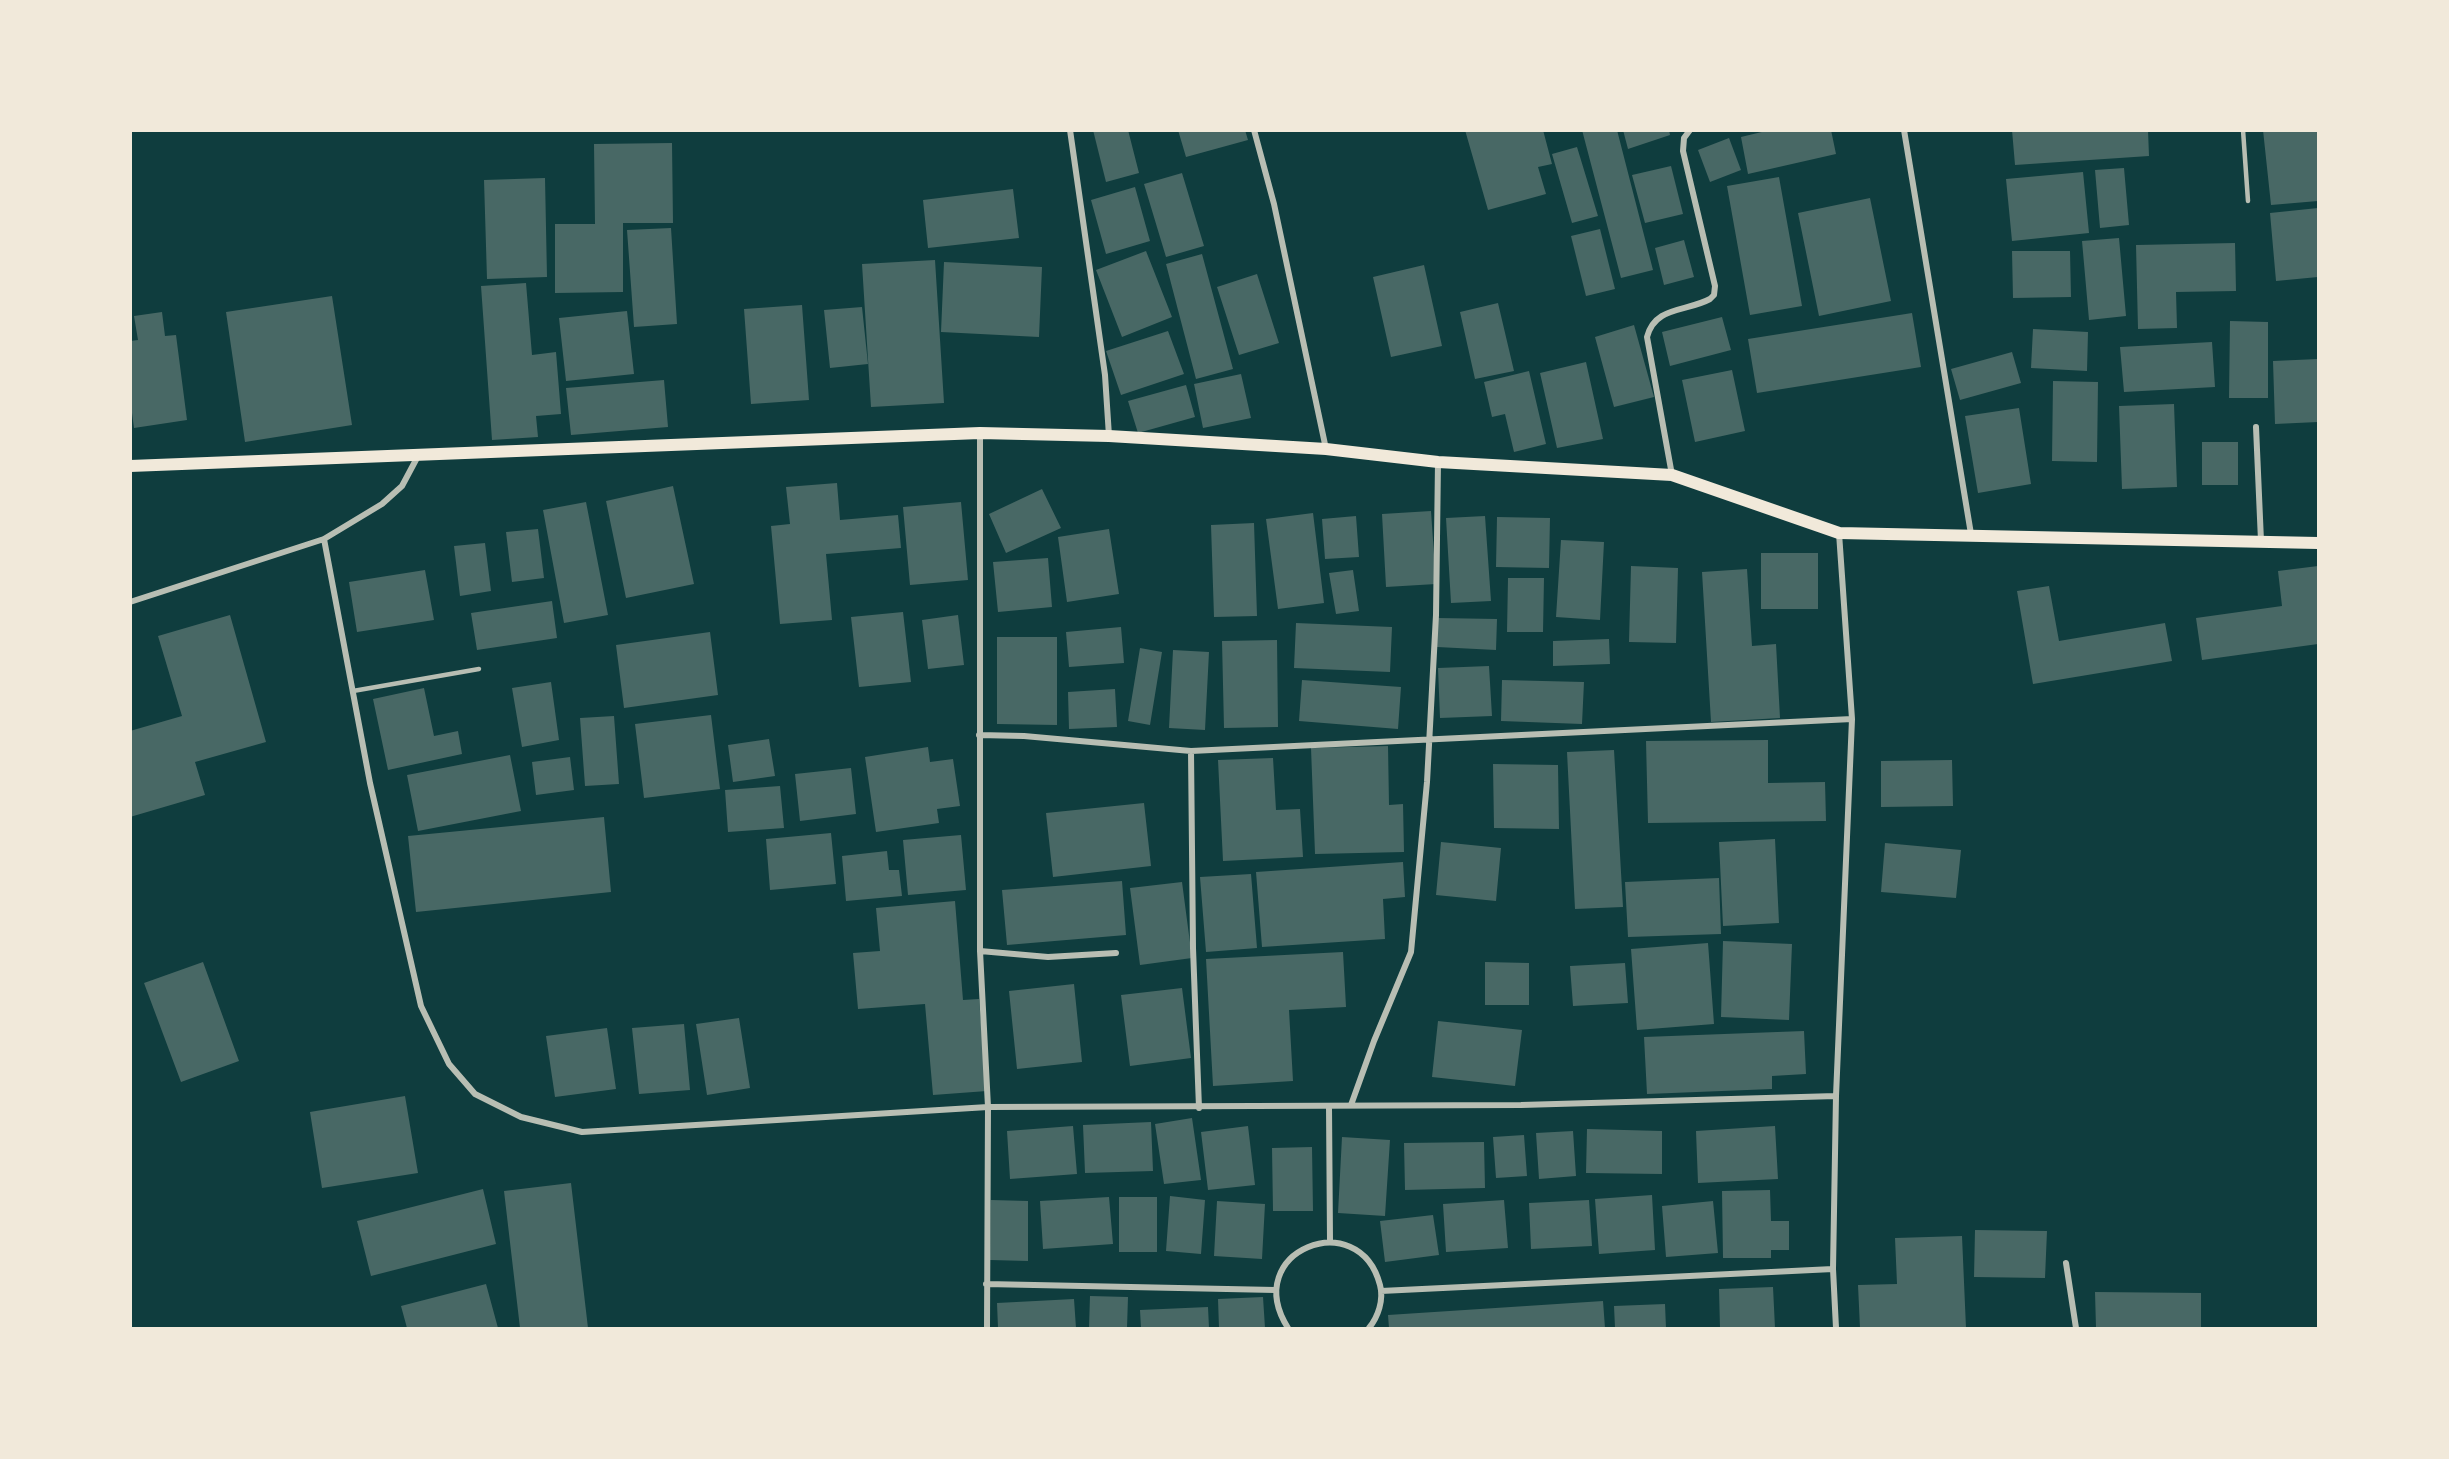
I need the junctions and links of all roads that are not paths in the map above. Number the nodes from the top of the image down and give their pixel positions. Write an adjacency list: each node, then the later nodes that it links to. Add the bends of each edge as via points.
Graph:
1 (1070, 130): 9 (street, via 1106,375)
2 (1254, 130): 10 (street, via 1274,204)
3 (1689, 130): 14 (street, via 1683,152 1715,285 1714,295 1705,302 1662,314 1651,325 1647,337)
4 (1904, 130): 16 (street)
5 (2243, 130): 6 (lane)
6 (2248, 201)
7 (2256, 427): 18 (street)
8 (980, 433): 9 (main road); 11 (main road); 24 (street)
9 (1109, 436): 10 (main road)
10 (1326, 449): 12 (main road)
11 (418, 456): 13 (main road); 17 (street, via 402,486 382,504)
12 (1438, 462): 14 (main road); 25 (street, via 1436,615)
13 (130, 466)
14 (1672, 475): 15 (main road)
15 (1839, 533): 16 (main road); 23 (street)
16 (1971, 534): 18 (main road)
17 (324, 539): 20 (street); 22 (street)
18 (2261, 541): 19 (main road)
19 (2319, 543)
20 (130, 602)
21 (479, 669): 22 (lane)
22 (353, 691): 32 (street, via 421,1006 449,1064 475,1094 521,1117 582,1132)
23 (1852, 719): 25 (street); 29 (street)
24 (979, 735): 26 (street); 27 (street)
25 (1428, 740): 26 (street); 30 (street, via 1411,952)
26 (1191, 751): 33 (street)
27 (980, 951): 28 (street, via 1048,957); 32 (street)
28 (1116, 953)
29 (1836, 1096): 30 (street, via 1521,1105); 36 (street)
30 (1352, 1105): 31 (street)
31 (1329, 1106): 33 (street); 34 (street)
32 (988, 1107): 33 (street); 37 (street)
33 (1199, 1108)
34 (1330, 1241): 38 (street, via 1310,1244 1293,1255 1280,1271); 39 (street, via 1349,1246 1365,1257 1377,1272)
35 (2066, 1263): 44 (street)
36 (1833, 1269): 39 (street); 43 (street)
37 (986, 1284): 38 (street); 40 (street)
38 (1275, 1290): 41 (street, via 1278,1312)
39 (1381, 1291): 42 (street, via 1380,1308)
40 (987, 1329)
41 (1288, 1329)
42 (1369, 1329)
43 (1836, 1329)
44 (2076, 1329)

